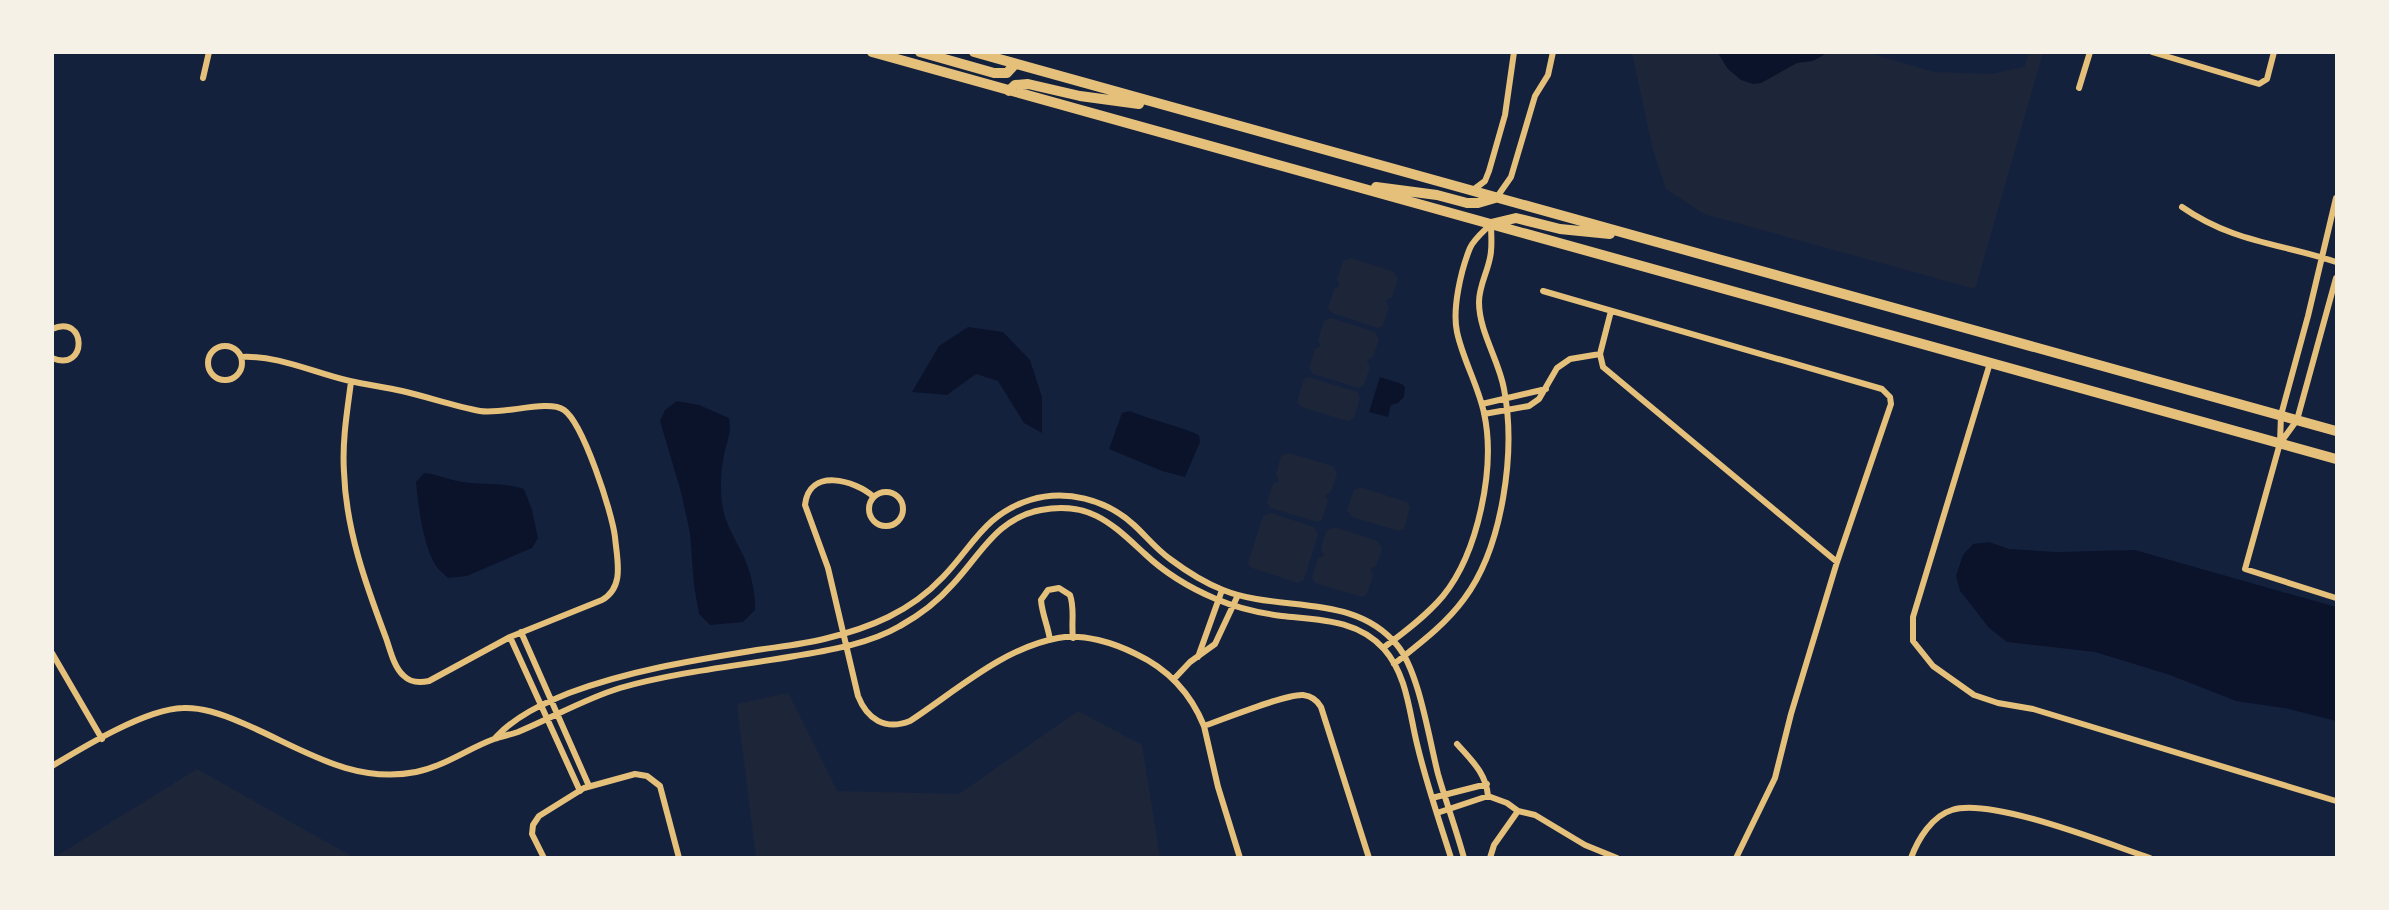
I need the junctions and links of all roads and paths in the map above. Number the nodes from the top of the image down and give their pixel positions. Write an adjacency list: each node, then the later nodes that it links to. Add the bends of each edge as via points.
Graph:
1 (209, 52): 11 (street)
2 (872, 52): 13 (main road)
3 (920, 52): 10 (main road, via 994,73 1007,73)
4 (974, 52): 10 (main road)
5 (1514, 52): 16 (street, via 1505,115 1489,172)
6 (1553, 52): 17 (street, via 1511,177)
7 (2090, 52): 12 (street)
8 (2152, 52): 9 (street, via 2259,84 2267,79)
9 (2274, 52)
10 (1015, 64): 14 (main road)
11 (203, 78)
12 (2079, 88)
13 (1009, 91): 14 (main road, via 1028,83 1080,96); 15 (main road)
14 (1174, 108): 16 (main road)
15 (1341, 182): 17 (main road, via 1437,195 1467,204); 20 (main road)
16 (1473, 190): 17 (main road)
17 (1497, 197): 21 (main road)
18 (2336, 198): 22 (street)
19 (2182, 207): 22 (street, via 2204,223 2228,232)
20 (1491, 224): 21 (main road, via 1516,218 1560,229); 31 (main road); 34 (street, via 1492,252 1479,301); 35 (street, via 1471,246 1455,314)
21 (1634, 235): 38 (main road)
22 (2322, 257): 23 (street); 38 (street)
23 (2336, 262)
24 (2336, 278): 39 (street)
25 (1544, 291): 26 (street)
26 (1611, 311): 28 (street); 44 (street, via 1882,389 1890,397)
27 (52, 329): 29 (street, via 70,327 79,341 73,356)
28 (1600, 354): 33 (street, via 1570,359 1557,368); 44 (street, via 1603,367)
29 (52, 358)
30 (241, 358): 30 (street, via 229,346 217,348 210,356 209,368 215,377 230,379 239,373); 32 (street, via 270,358)
31 (1990, 363): 41 (main road); 78 (street, via 1913,617 1913,642 1933,666 1974,695)
32 (351, 382): 50 (street, via 491,413 548,405 571,417 607,502 618,579 611,594 602,600); 52 (street, via 344,451 349,525 401,674 416,682 429,681)
33 (1546, 389): 34 (street); 36 (street, via 1529,406)
34 (1506, 397): 35 (street); 36 (street)
35 (1482, 404): 37 (street)
36 (1508, 410): 37 (street); 59 (street, via 1505,478 1479,574 1442,625)
37 (1484, 414): 55 (street, via 1487,466 1471,546 1444,595)
38 (2281, 415): 39 (main road); 41 (street)
39 (2297, 420): 40 (main road); 41 (street)
40 (2336, 431)
41 (2280, 443): 42 (main road); 47 (street, via 2245,569)
42 (2336, 459)
43 (874, 498): 43 (street, via 885,492 896,495 903,505 899,521 884,526 875,522 869,507); 51 (street, via 860,488 830,480 813,487 806,498)
44 (1837, 562): 90 (street, via 1775,778)
45 (1222, 590): 46 (street); 48 (street); 51 (street, via 1170,559 1112,509 1082,498 1047,496 999,514 917,601 886,620)
46 (1238, 595): 49 (street); 55 (street, via 1338,610 1366,621)
47 (2336, 598)
48 (1218, 600): 49 (street); 56 (street, via 1184,584 1105,520 1077,510 1042,510 999,528 951,586 922,612 876,638); 60 (street)
49 (1233, 606): 57 (street, via 1337,622); 60 (street, via 1215,644)
50 (521, 632): 52 (street); 63 (street)
51 (843, 634): 56 (street); 63 (street, via 637,671)
52 (510, 637): 64 (street)
53 (1073, 638): 54 (street); 54 (street, via 1074,607 1070,595 1059,588 1048,590 1041,600); 62 (street, via 1128,650)
54 (1050, 640): 56 (street, via 1017,651 910,722 893,726 874,720 862,706)
55 (1393, 640): 57 (street); 59 (street)
56 (846, 646): 65 (street, via 618,689)
57 (1383, 648): 61 (street)
58 (52, 653): 68 (street)
59 (1404, 656): 61 (street); 75 (street, via 1415,680)
60 (1198, 657): 62 (street)
61 (1394, 664): 77 (street, via 1402,679)
62 (1174, 679): 67 (street)
63 (552, 701): 64 (street); 65 (street)
64 (541, 706): 66 (street); 69 (street, via 510,722)
65 (558, 713): 66 (street); 73 (street)
66 (547, 718): 69 (street); 74 (street)
67 (1204, 726): 84 (street); 85 (street, via 1299,695 1317,701)
68 (102, 739): 69 (street, via 160,711 201,709 345,770 380,775 431,768); 71 (street)
69 (494, 739)
70 (1457, 744): 72 (street)
71 (52, 766)
72 (1487, 784): 75 (street); 76 (street)
73 (589, 786): 74 (street); 83 (street, via 635,774 657,782)
74 (580, 791): 82 (street, via 535,820 532,834)
75 (1444, 794): 77 (street); 79 (street)
76 (1488, 796): 79 (street); 80 (street)
77 (1432, 797): 81 (street)
78 (2336, 801)
79 (1449, 809): 81 (street); 87 (street)
80 (1518, 811): 88 (street); 89 (street)
81 (1437, 813): 86 (street)
82 (544, 858)
83 (679, 858)
84 (1240, 858)
85 (1369, 858)
86 (1451, 858)
87 (1464, 858)
88 (1490, 858)
89 (1617, 858)
90 (1736, 858)
91 (1911, 858): 92 (street, via 1923,833 1937,819 1952,810 1982,808)
92 (2150, 858)

